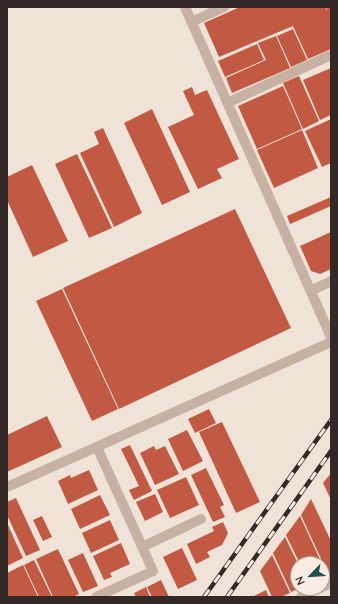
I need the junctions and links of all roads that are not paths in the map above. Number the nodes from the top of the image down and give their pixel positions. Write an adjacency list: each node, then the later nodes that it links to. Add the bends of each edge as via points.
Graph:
1 (185, 7): 3 (street)
2 (224, 7): 3 (street)
3 (191, 22): 5 (street)
4 (331, 56): 5 (street)
5 (227, 103): 7 (street)
6 (331, 281): 7 (street)
7 (311, 291): 8 (street)
8 (331, 337)
9 (331, 342): 10 (street)
10 (96, 447): 11 (street); 13 (street)
11 (7, 488)
12 (201, 519): 13 (street)
13 (142, 546): 14 (street, via 153,571)
14 (96, 597)

